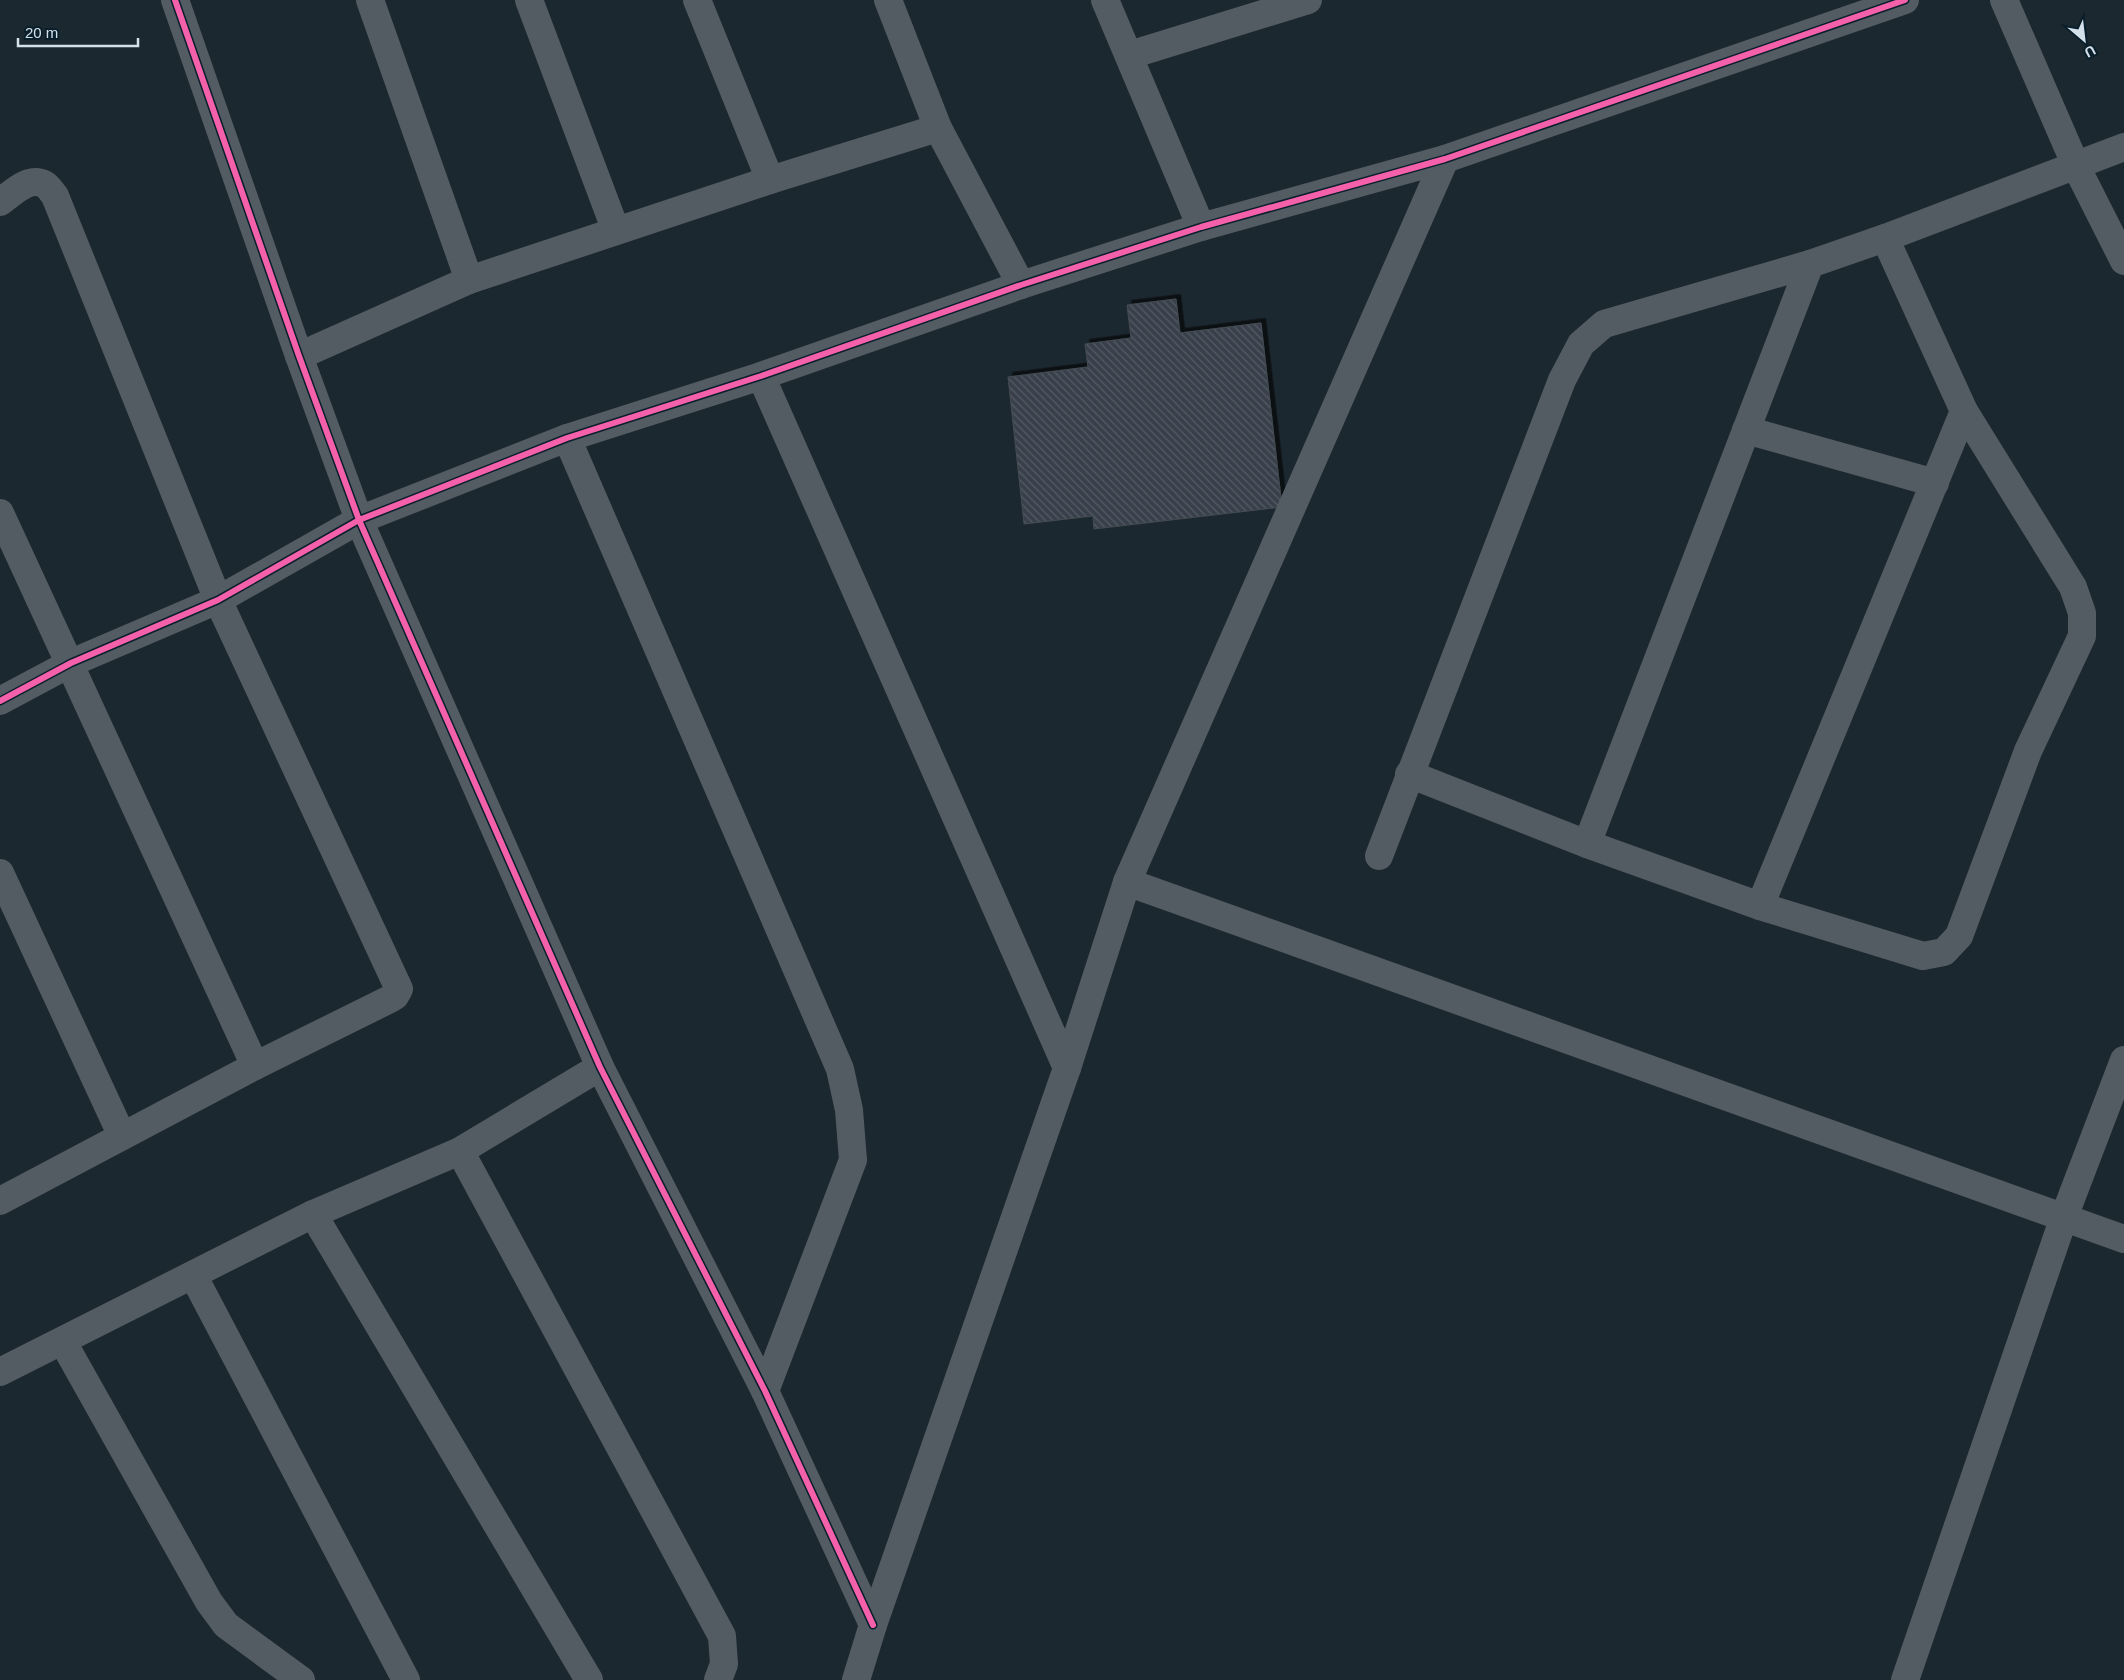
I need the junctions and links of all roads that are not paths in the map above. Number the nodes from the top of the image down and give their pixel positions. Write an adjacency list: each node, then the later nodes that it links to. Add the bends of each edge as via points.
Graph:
1 (175, 0): 24 (street)
2 (370, 0): 22 (street)
3 (529, 0): 18 (street)
4 (697, 0): 15 (street)
5 (888, 0): 11 (street)
6 (1105, 0): 10 (street)
7 (1905, 0): 13 (street)
8 (2004, 0): 14 (street)
9 (1294, 2): 10 (street)
10 (1130, 55): 17 (street)
11 (938, 128): 15 (street); 23 (street)
12 (2124, 147): 14 (street)
13 (1445, 159): 17 (street); 39 (street)
14 (2076, 166): 19 (street); 20 (street)
15 (770, 180): 18 (street)
16 (0, 202): 32 (street, via 23,185 35,182 45,184 55,196)
17 (1201, 227): 23 (street)
18 (616, 231): 22 (street)
19 (1885, 238): 21 (street); 26 (street)
20 (2124, 261)
21 (1810, 264): 27 (street); 35 (street, via 1604,324 1581,344 1562,380)
22 (469, 280): 24 (street)
23 (1021, 285): 25 (street)
24 (298, 356): 31 (street)
25 (761, 376): 28 (street); 44 (street)
26 (1964, 411): 29 (street); 40 (street, via 2073,587 2082,613 2082,636 2028,751 1959,936 1944,952 1923,956)
27 (1746, 430): 29 (street); 36 (street)
28 (567, 438): 31 (street); 54 (street, via 840,1069 849,1110 853,1160)
29 (1935, 483): 40 (street)
30 (0, 514): 33 (street)
31 (359, 520): 32 (street); 43 (street)
32 (218, 600): 33 (street); 42 (street, via 399,989 390,1000)
33 (71, 664): 34 (street); 42 (street)
34 (0, 701)
35 (1409, 774): 36 (street); 37 (street)
36 (1587, 844): 40 (street)
37 (1379, 856)
38 (0, 873): 45 (street)
39 (1127, 882): 44 (street); 49 (street)
40 (1760, 906)
41 (2124, 1060): 49 (street)
42 (255, 1066): 45 (street)
43 (600, 1067): 46 (street); 54 (street)
44 (1067, 1068): 55 (street)
45 (122, 1136): 47 (street)
46 (460, 1151): 48 (street); 59 (street, via 722,1636 724,1664)
47 (0, 1201)
48 (313, 1214): 51 (street); 58 (street)
49 (2064, 1217): 50 (street); 61 (street)
50 (2124, 1239)
51 (193, 1275): 52 (street); 57 (street)
52 (63, 1342): 53 (street); 56 (street, via 209,1602 226,1625)
53 (0, 1372)
54 (765, 1391): 55 (street)
55 (873, 1625): 60 (street)
56 (301, 1680)
57 (406, 1680)
58 (589, 1680)
59 (718, 1680)
60 (856, 1680)
61 (1905, 1680)

